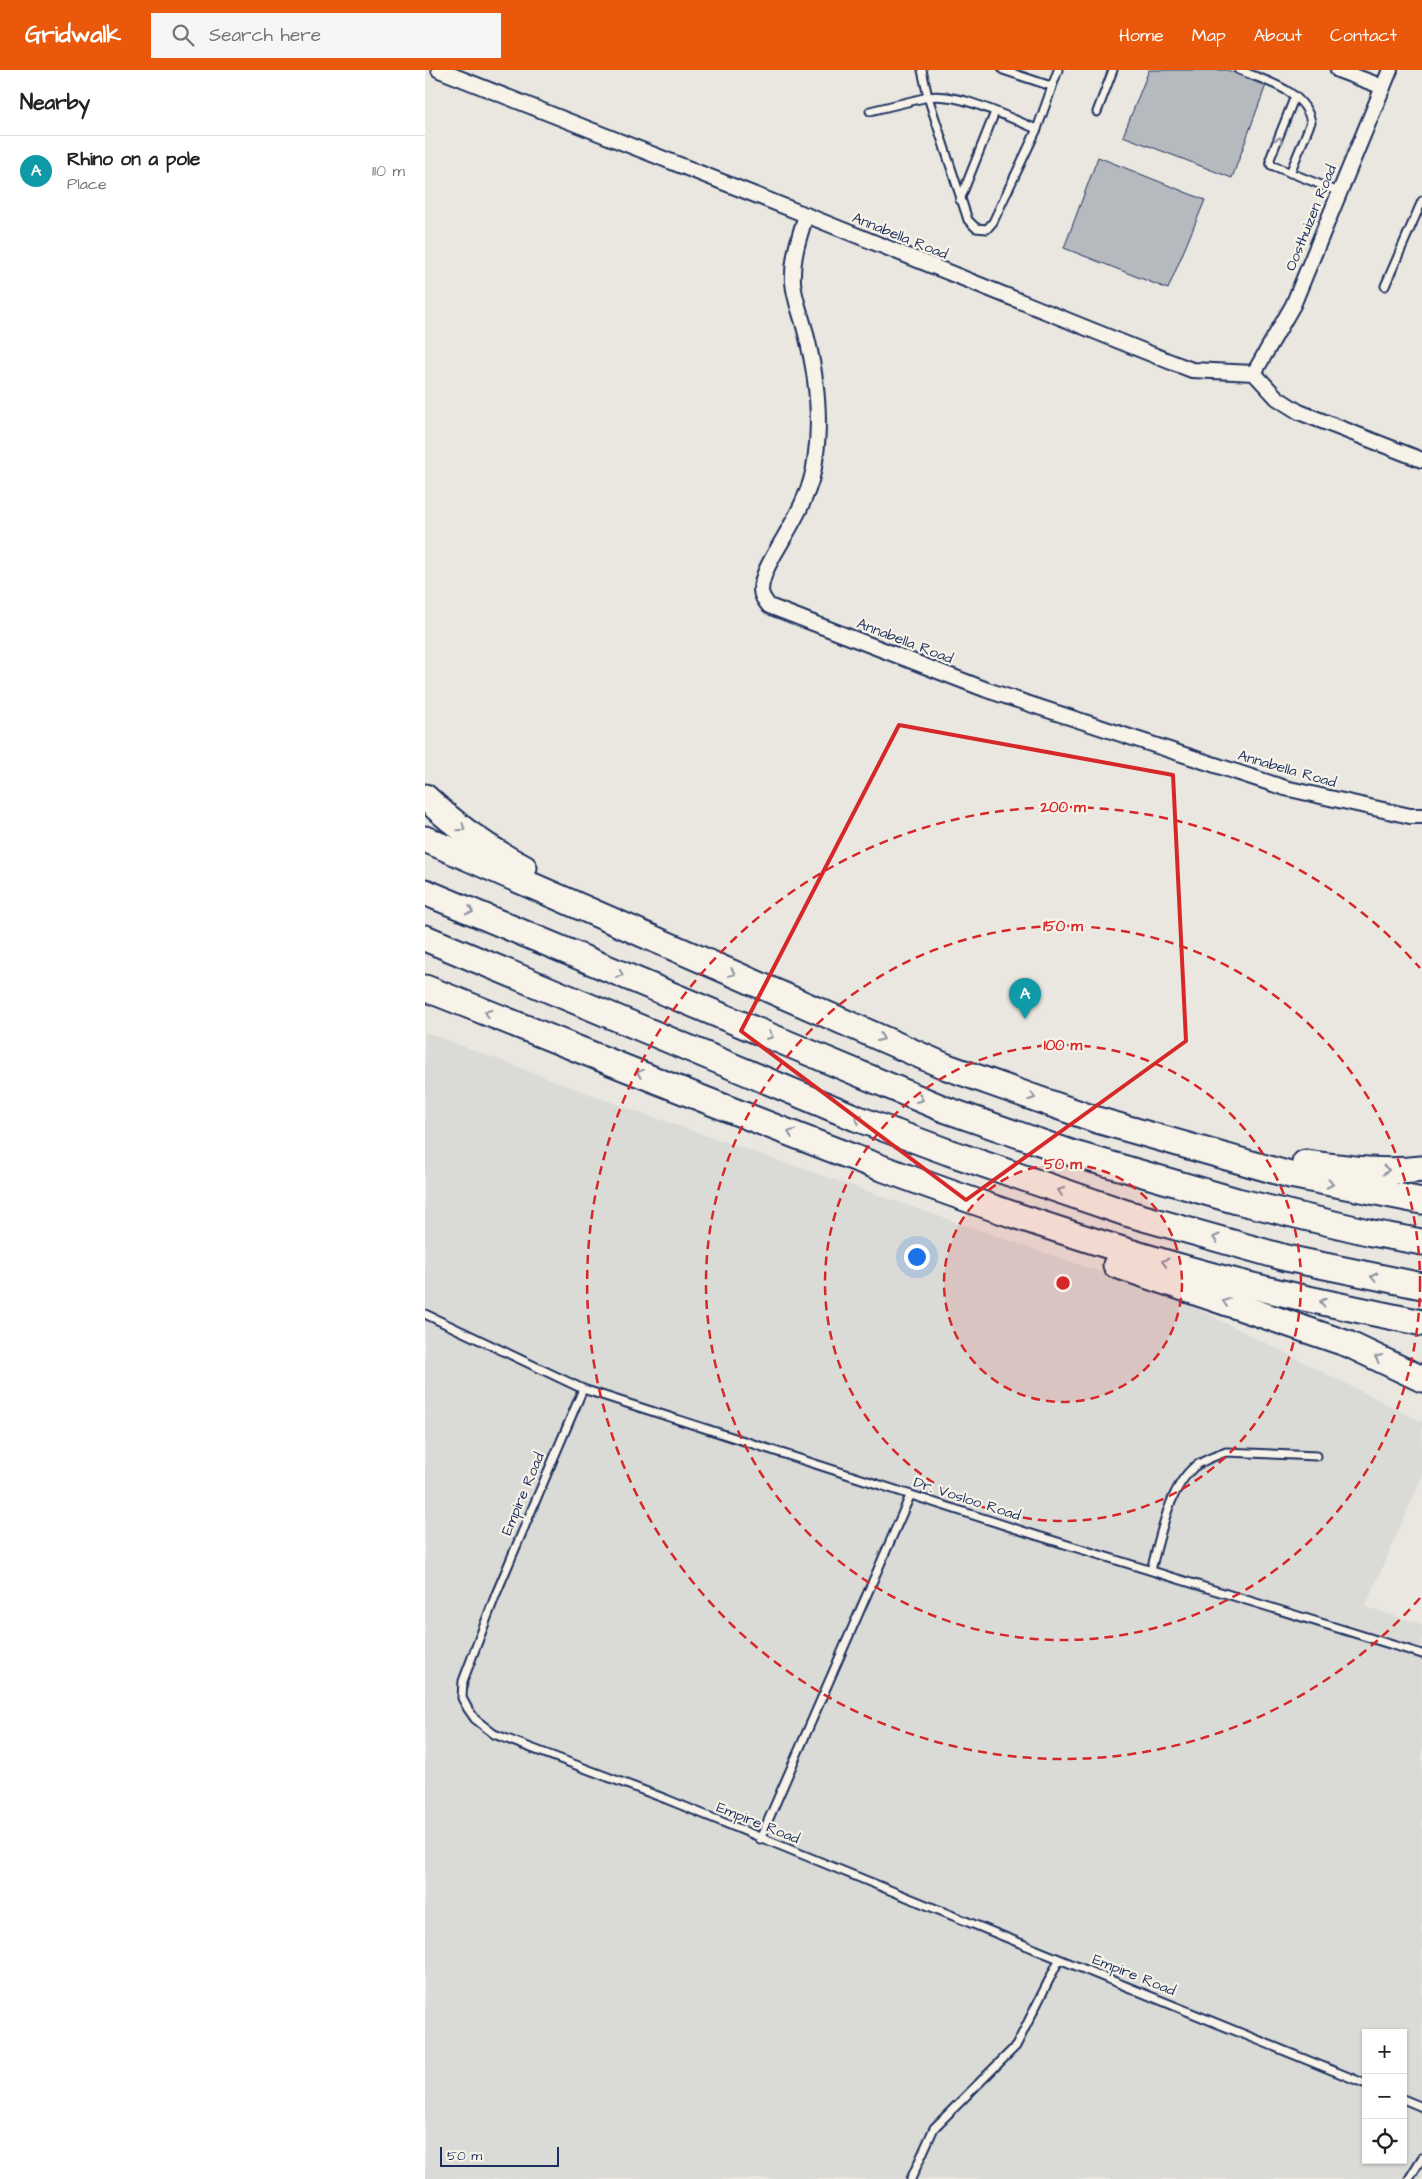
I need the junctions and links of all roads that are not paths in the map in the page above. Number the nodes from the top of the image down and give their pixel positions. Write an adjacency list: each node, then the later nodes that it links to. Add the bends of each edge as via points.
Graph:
1 (439, 70): 21 (street, Annabella Road)
2 (921, 70): 12 (lane)
3 (1003, 70): 9 (lane)
4 (1058, 70): 9 (lane)
5 (1113, 70): 15 (lane)
6 (1239, 70): 11 (lane)
7 (1338, 70): 10 (street)
8 (1390, 70): 10 (street, Oosthuizen Road)
9 (1051, 86): 16 (lane)
10 (1383, 87): 18 (street, Oosthuizen Road)
11 (1295, 96): 17 (lane, via 1306,108 1311,122); 17 (lane, one-way to 11, via 1271,165 1270,159)
12 (928, 97): 13 (lane); 14 (lane, via 955,98); 19 (lane)
13 (870, 111)
14 (995, 112): 16 (lane); 19 (lane)
15 (1097, 112)
16 (1037, 129): 19 (lane, via 987,229 972,225)
17 (1290, 173): 18 (lane)
18 (1339, 192): 23 (street, Oosthuizen Road, via 1293,305)
19 (960, 200)
20 (1422, 201): 22 (lane)
21 (806, 215): 23 (street, Annabella Road, via 1192,370); 26 (street, Annabella Road, via 797,243 793,282 813,372 818,414 815,463 797,514 771,561 762,586 763,598 769,606 987,690 1285,788)
22 (1385, 286)
23 (1254, 373): 24 (street, via 1277,398 1299,412)
24 (1422, 460)
25 (425, 797): 30 (highway, one-way to 30, via 503,857)
26 (1422, 816)
27 (425, 839): 30 (highway)
28 (425, 892): 36 (highway, one-way to 36, via 944,1109 1075,1154 1237,1201)
29 (425, 938): 37 (highway, one-way to 29, via 1286,1258 1145,1218 948,1152 847,1115)
30 (687, 954): 32 (highway, one-way to 32, via 947,1067)
31 (425, 988): 33 (highway, one-way to 31)
32 (1097, 1120): 34 (highway, one-way to 34, via 1303,1163 1352,1169); 35 (highway, one-way to 35, via 1290,1175)
33 (852, 1157): 39 (highway, one-way to 33, via 1197,1272 1018,1216); 40 (highway, one-way to 33, via 1348,1344 936,1199 880,1176)
34 (1422, 1169)
35 (1422, 1201)
36 (1422, 1242)
37 (1422, 1286)
38 (425, 1314): 41 (lane, Dr. Vosloo Road)
39 (1422, 1323)
40 (1422, 1379)
41 (583, 1389): 43 (lane, Dr. Vosloo Road); 46 (lane, Empire Road, via 496,1594 463,1681 463,1698 475,1719 494,1734 666,1799)
42 (1317, 1456): 44 (lane, via 1226,1452 1194,1467 1181,1481 1172,1499)
43 (910, 1496): 44 (lane, Dr. Vosloo Road); 46 (lane)
44 (1151, 1570): 45 (lane, Dr. Vosloo Road)
45 (1422, 1654)
46 (760, 1839): 47 (lane, Empire Road)
47 (1059, 1960): 48 (lane, Empire Road); 52 (lane, via 1016,2046 934,2128)
48 (1362, 2082)
49 (1407, 2101): 50 (lane)
50 (1422, 2107)
51 (1422, 2158): 53 (lane)
52 (911, 2179)
53 (1409, 2179)

